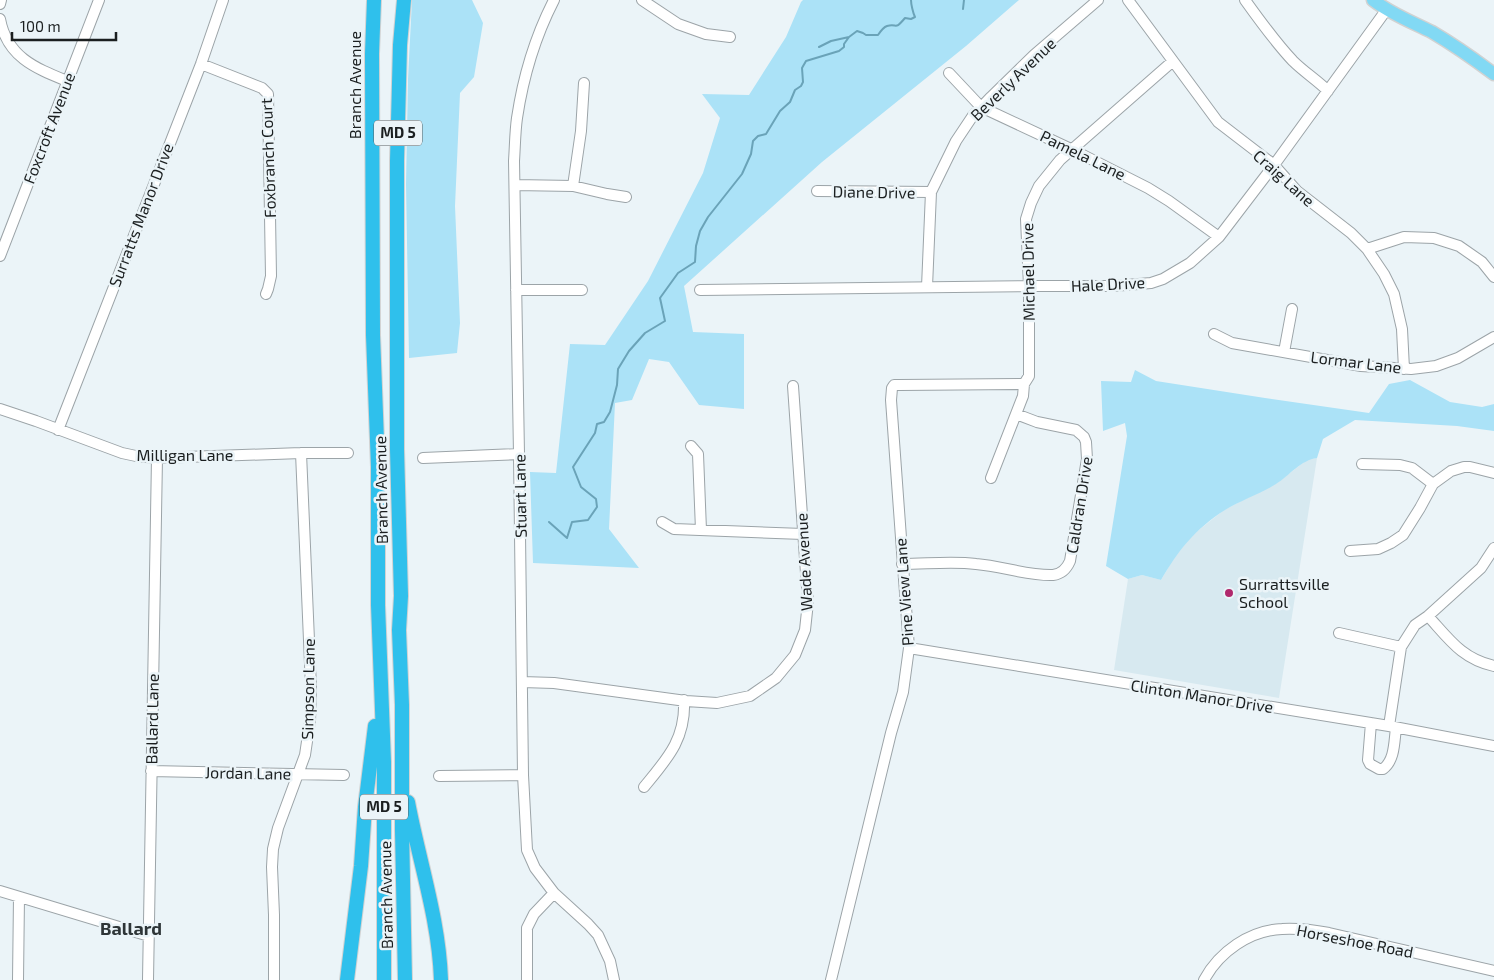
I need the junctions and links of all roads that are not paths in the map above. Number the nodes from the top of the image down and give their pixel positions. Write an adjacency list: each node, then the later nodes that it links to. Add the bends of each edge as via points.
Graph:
1 (1, 0): 12 (street)
2 (99, 0): 20 (street, Foxcroft Avenue)
3 (223, 0): 17 (street, Surratts Manor Drive)
4 (374, 0): 70 (highway, Branch Avenue / MD 5, via 373,334)
5 (404, 0): 78 (highway, Branch Avenue / MD 5, via 399,68 397,239)
6 (552, 0): 26 (street, Stuart Lane, via 525,77 517,120)
7 (642, 0): 15 (street, via 678,24 706,34)
8 (1098, 0): 23 (street, Beverly Avenue, via 1034,55)
9 (1128, 0): 16 (street, Craig Lane)
10 (1245, 0): 22 (street, via 1280,48)
11 (1373, 0): 13 (main road)
12 (0, 4)
13 (1387, 10): 19 (main road, via 1441,37); 22 (street, Hale Drive)
14 (0, 19): 20 (street, via 7,40 22,59)
15 (730, 37)
16 (1173, 61): 24 (street, Michael Drive); 25 (street, Craig Lane, via 1218,122)
17 (201, 64): 41 (street, Foxbranch Court, via 262,88 268,94 271,276); 51 (street, Surratts Manor Drive)
18 (949, 73): 23 (street, Pamela Lane)
19 (1494, 74)
20 (67, 81): 32 (street, Foxcroft Avenue)
21 (584, 82): 27 (street)
22 (1328, 91): 25 (street, Hale Drive)
23 (981, 107): 24 (street, Pamela Lane); 29 (street, Beverly Avenue, via 956,141)
24 (1073, 150): 31 (street, Pamela Lane, via 1154,191); 36 (street, Michael Drive, via 1046,176 1031,203 1026,219)
25 (1274, 165): 31 (street, Hale Drive); 33 (street, Craig Lane, via 1297,191 1332,216)
26 (515, 185): 27 (street); 38 (street, Stuart Lane)
27 (573, 186): 30 (street)
28 (817, 191): 29 (street, Diane Drive)
29 (931, 192): 37 (street, Beverly Avenue)
30 (626, 197)
31 (1219, 237): 36 (street, Hale Drive, via 1190,263 1151,283)
32 (3, 240): 34 (street, Foxcroft Avenue)
33 (1367, 249): 35 (street, via 1404,237 1434,238 1459,246 1482,262); 46 (street, Craig Lane, via 1394,294 1402,329)
34 (0, 256)
35 (1494, 277)
36 (1029, 286): 37 (street, Hale Drive); 47 (street, Michael Drive, via 1029,371)
37 (927, 287): 40 (street, Hale Drive)
38 (516, 290): 39 (street); 55 (street, Stuart Lane)
39 (582, 290)
40 (700, 290)
41 (266, 294)
42 (1292, 308): 45 (street)
43 (1214, 334): 45 (street, Lormar Lane, via 1232,343)
44 (1494, 337): 46 (street, Lormar Lane, via 1458,358 1436,366)
45 (1284, 352): 46 (street, Lormar Lane, via 1361,366)
46 (1404, 369)
47 (1024, 384): 50 (street, Michael Drive, via 1024,396); 67 (street, Pine View Lane, via 893,386 891,400)
48 (793, 386): 64 (street, Wade Avenue)
49 (0, 409): 51 (street, Milligan Lane)
50 (1016, 414): 60 (street, Michael Drive); 67 (street, Caldran Drive, via 1076,430 1086,442 1087,459 1067,567 1053,575 976,564)
51 (58, 430): 56 (street, Milligan Lane, via 122,453)
52 (691, 446): 63 (street, via 698,454)
53 (301, 453): 54 (street, Milligan Lane); 56 (street, Milligan Lane); 81 (street, Simpson Lane, via 311,687 308,743)
54 (348, 453)
55 (519, 454): 57 (street); 74 (street, Stuart Lane)
56 (157, 458): 80 (street, Ballard Lane)
57 (423, 458)
58 (1362, 464): 61 (street, via 1412,468)
59 (1494, 473): 61 (street, via 1464,467)
60 (991, 478)
61 (1433, 484): 66 (street, via 1403,535 1378,549)
62 (662, 522): 63 (street, via 674,529)
63 (701, 530): 64 (street)
64 (803, 534): 75 (street, Wade Avenue, via 808,602 805,630 795,655 776,678 750,696 717,703)
65 (1494, 548): 68 (street, via 1481,568)
66 (1350, 551)
67 (902, 564): 72 (street, Pine View Lane)
68 (1428, 616): 71 (street, via 1415,625); 73 (street, via 1461,652)
69 (1339, 633): 71 (street)
70 (379, 635): 94 (highway, via 375,736); 95 (highway, Branch Avenue / MD 5, via 384,762)
71 (1401, 647): 77 (street)
72 (909, 648): 76 (street, Clinton Manor Drive); 100 (street, Pine View Lane, via 903,692)
73 (1494, 666)
74 (522, 682): 75 (street, Wade Avenue, via 554,683); 83 (street, Stuart Lane)
75 (684, 700): 85 (street, via 679,736 669,757)
76 (1371, 723): 77 (street, Clinton Manor Drive); 77 (street, via 1368,760 1383,770 1392,759)
77 (1393, 727): 79 (street, Clinton Manor Drive)
78 (402, 735): 96 (highway, Branch Avenue / MD 5); 97 (highway, via 408,803 430,895)
79 (1494, 746)
80 (151, 772): 81 (street, Jordan Lane); 89 (street, Ballard Lane)
81 (298, 774): 82 (street, Jordan Lane); 93 (street, Simpson Lane, via 273,850)
82 (344, 775)
83 (523, 775): 84 (street); 87 (street, Stuart Lane, via 527,850 535,868)
84 (439, 776)
85 (644, 786)
86 (0, 891): 88 (street)
87 (554, 893): 98 (street, via 534,914 527,928); 99 (street, Stuart Lane, via 598,935)
88 (19, 897): 89 (street); 91 (street)
89 (149, 936): 92 (street, Ballard Lane)
90 (1494, 971): 101 (street, Horseshoe Road, via 1329,933 1281,929 1252,936 1234,946 1216,961)
91 (18, 980)
92 (148, 980)
93 (274, 980)
94 (347, 980)
95 (384, 980)
96 (405, 980)
97 (441, 980)
98 (527, 980)
99 (614, 980)
100 (831, 980)
101 (1204, 980)

